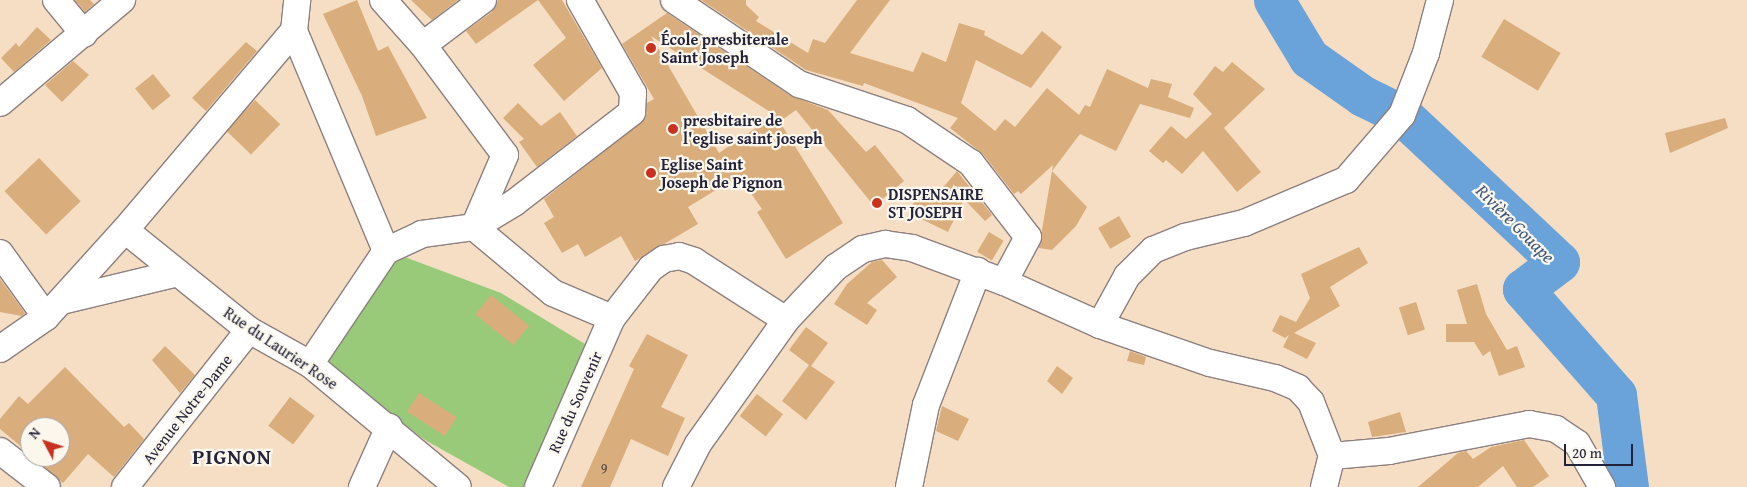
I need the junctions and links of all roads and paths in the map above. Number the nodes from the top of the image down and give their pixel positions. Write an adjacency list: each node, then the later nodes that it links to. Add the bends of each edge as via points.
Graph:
1 (56, 0): 10 (street)
2 (122, 0): 10 (street)
3 (297, 0): 9 (street)
4 (383, 0): 11 (street)
5 (484, 0): 11 (street)
6 (580, 0): 13 (street, via 633,93 632,112 514,203)
7 (674, 0): 19 (street, via 800,84 907,120 971,163 1028,237)
8 (1440, 0): 23 (street, via 1426,53 1402,115 1346,180 1244,223 1185,237 1153,250 1127,276)
9 (294, 31): 14 (street); 15 (street)
10 (84, 34): 12 (street)
11 (423, 46): 13 (street, via 505,155)
12 (0, 103)
13 (474, 226): 15 (street, via 422,234); 21 (street, via 552,293)
14 (125, 230): 18 (street, Rue du Laurier Rose); 20 (street)
15 (386, 250): 26 (street)
16 (0, 253): 20 (street)
17 (978, 271): 19 (street); 22 (street, via 912,248 885,244 863,249 836,267); 36 (street, via 926,405)
18 (178, 273): 20 (street); 24 (street, Rue du Laurier Rose)
19 (1004, 282): 23 (street)
20 (53, 309): 25 (street)
21 (612, 318): 22 (street, Rue du Souvenir, via 650,268 664,259 679,256 694,261); 34 (street, Rue du Souvenir)
22 (786, 320): 35 (street, via 698,444)
23 (1100, 325): 29 (street, via 1210,363 1275,378 1298,388 1311,402)
24 (249, 330): 26 (street, Rue du Laurier Rose); 31 (street, Avenue Notre-Dame)
25 (0, 349)
26 (310, 364): 27 (street, Rue du Laurier Rose)
27 (389, 427): 32 (street); 33 (street, Rue du Laurier Rose)
28 (0, 451): 30 (street)
29 (1332, 456): 37 (street); 38 (street, via 1389,451 1529,424 1556,429 1576,444)
30 (48, 487)
31 (124, 487)
32 (362, 487)
33 (458, 487)
34 (538, 487)
35 (676, 487)
36 (909, 487)
37 (1324, 487)
38 (1602, 487)

